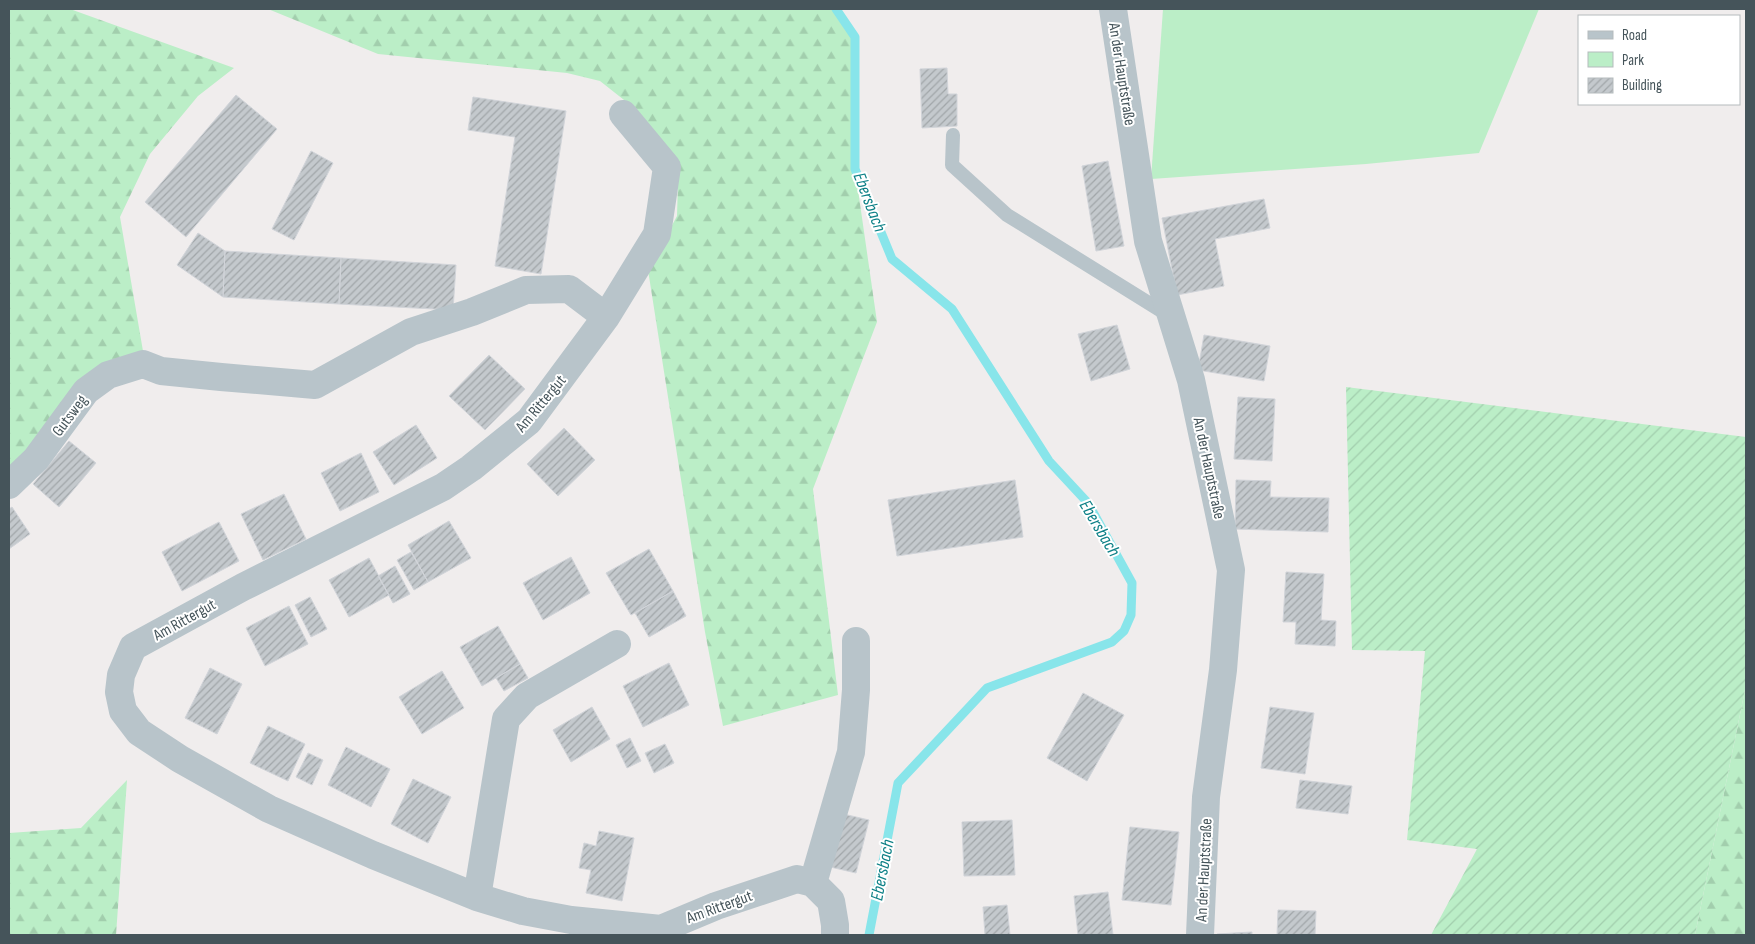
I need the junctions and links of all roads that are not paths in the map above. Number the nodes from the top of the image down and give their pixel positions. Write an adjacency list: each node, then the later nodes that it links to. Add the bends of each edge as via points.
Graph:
1 (1113, 9): 5 (street, An der Hauptstraße, via 1148,241)
2 (623, 114): 4 (street, Am Rittergut, via 667,167 657,234)
3 (953, 135): 5 (lane, via 952,166 1007,216)
4 (606, 317): 6 (street, Gutsweg, via 569,289 526,290 411,332 315,385 161,371 143,364 108,375 86,392 36,459); 10 (street, Am Rittergut, via 529,421 471,468 443,487 243,587 134,647 121,675 119,692 123,711 139,732 180,759 269,809)
5 (1171, 317): 12 (street, An der Hauptstraße, via 1191,380 1231,570 1223,670 1206,797)
6 (9, 485)
7 (856, 641): 9 (street, via 851,752)
8 (617, 644): 10 (street, via 527,696 506,719)
9 (813, 883): 10 (street, Am Rittergut, via 797,879 661,928 571,920 523,911); 11 (street, via 830,901)
10 (477, 897)
11 (835, 935)
12 (1200, 935)

